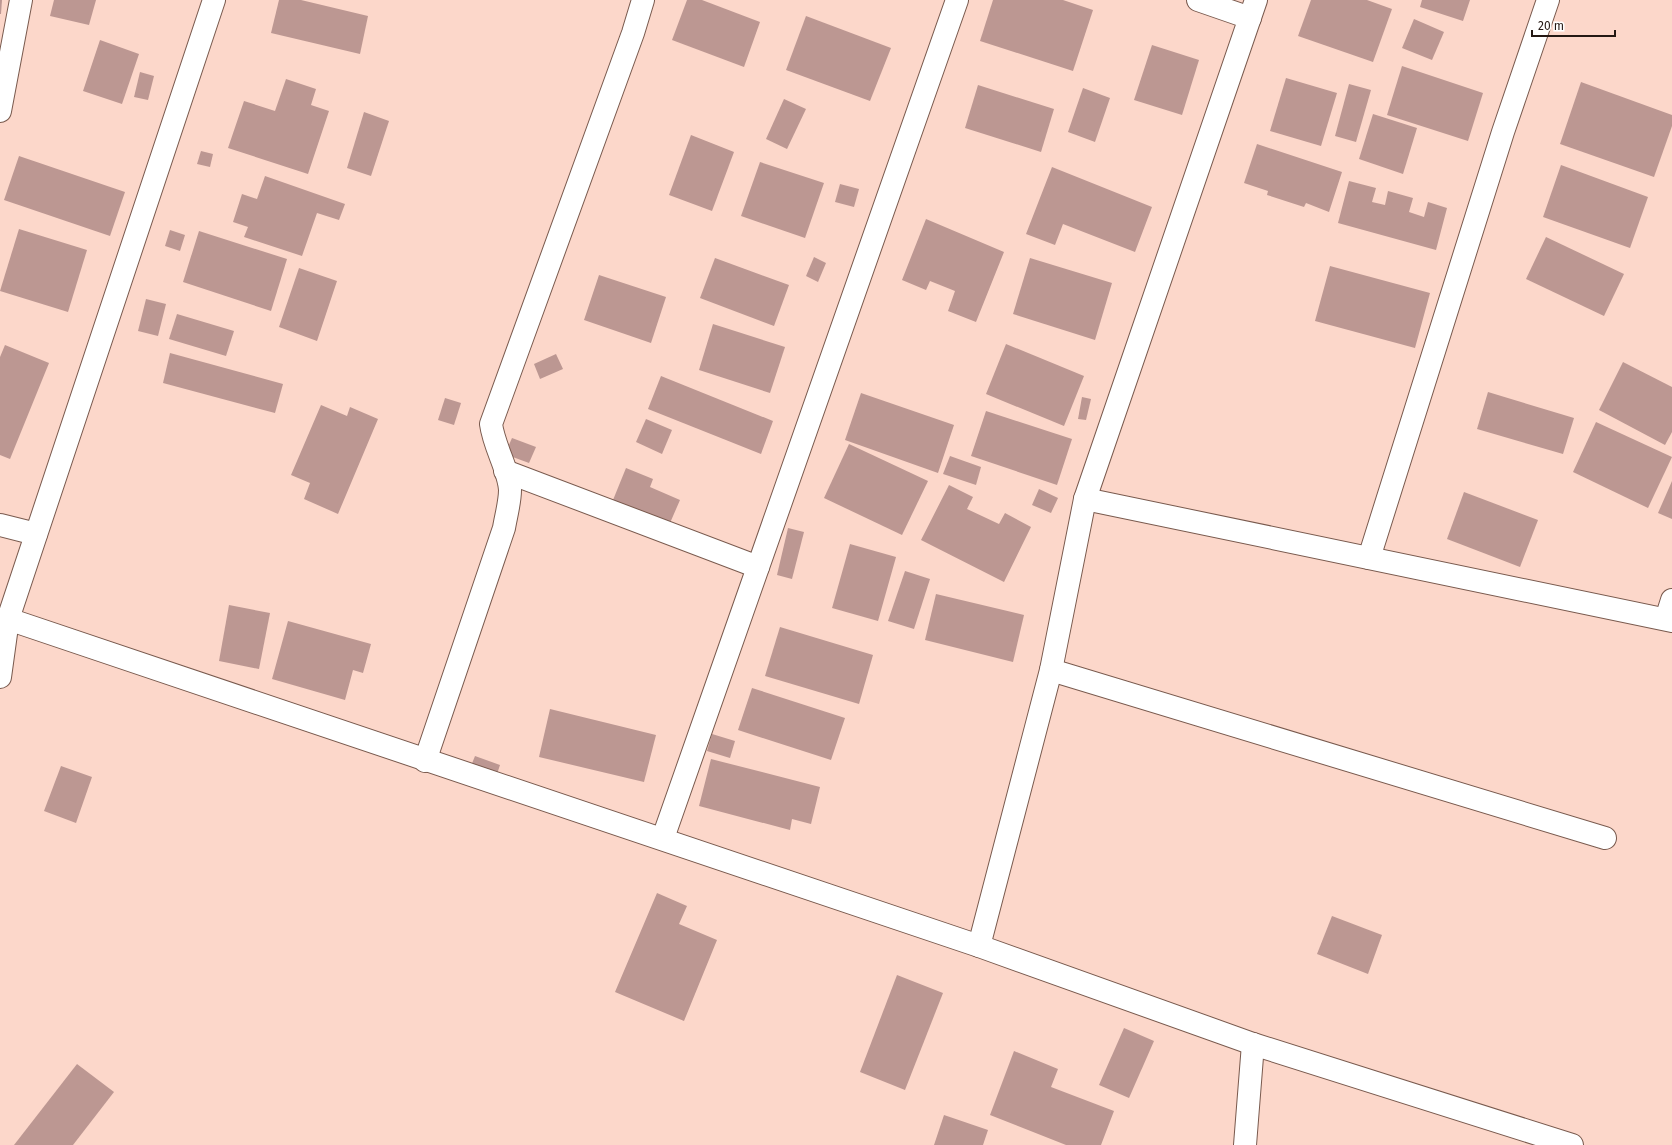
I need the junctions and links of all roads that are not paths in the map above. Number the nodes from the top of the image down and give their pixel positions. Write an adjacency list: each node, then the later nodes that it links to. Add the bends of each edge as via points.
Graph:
1 (21, 0): 8 (street)
2 (214, 0): 12 (street)
3 (643, 0): 9 (street, via 492,424 493,438)
4 (957, 0): 14 (street)
5 (1198, 0): 7 (street)
6 (1548, 0): 13 (street)
7 (1253, 9): 10 (street)
8 (0, 111)
9 (505, 471): 14 (street); 19 (street, via 510,490 504,528)
10 (1085, 499): 13 (street); 17 (street)
11 (0, 525): 12 (street)
12 (36, 534): 16 (street)
13 (1369, 558): 15 (street)
14 (758, 566): 20 (street)
15 (1670, 613)
16 (8, 619): 18 (street); 19 (street)
17 (1051, 670): 21 (street); 22 (street)
18 (0, 677)
19 (425, 760): 20 (street)
20 (663, 838): 22 (street)
21 (1605, 838)
22 (979, 946): 23 (street)
23 (1253, 1044): 24 (street); 25 (street)
24 (1245, 1145)
25 (1572, 1145)

